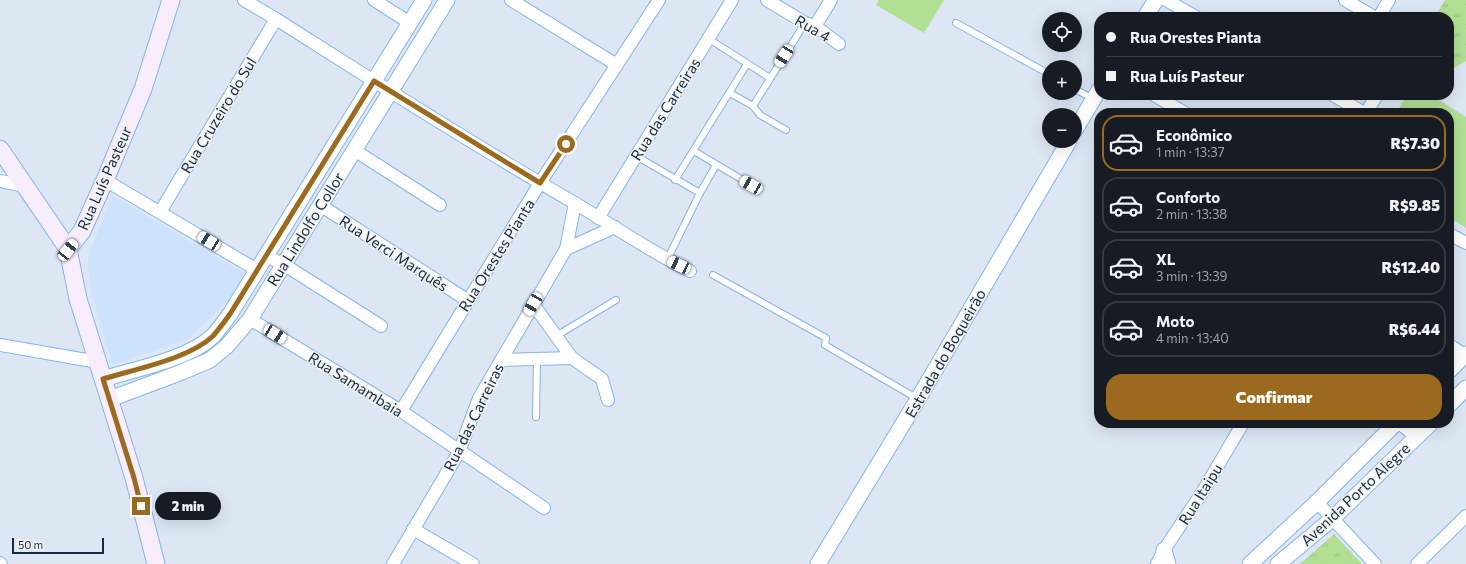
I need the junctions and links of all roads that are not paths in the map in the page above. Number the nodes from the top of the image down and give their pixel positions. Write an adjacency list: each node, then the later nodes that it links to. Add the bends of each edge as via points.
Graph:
1 (171, 0): 48 (main road, Rua Luís Pasteur, via 143,89)
2 (244, 0): 19 (street)
3 (374, 0): 20 (street)
4 (424, 0): 20 (street, Rua Lindolfo Collor)
5 (447, 0): 30 (street, Rua Lindolfo Collor)
6 (511, 0): 25 (street)
7 (659, 0): 25 (street, Rua Orestes Pianta)
8 (732, 0): 23 (street, Rua das Carreiras)
9 (767, 0): 22 (street, Rua 4)
10 (831, 0): 22 (street)
11 (1156, 0): 15 (street)
12 (1166, 0): 16 (street)
13 (1345, 0): 17 (street)
14 (1389, 0): 18 (street)
15 (1148, 12)
16 (1187, 12)
17 (1365, 12)
18 (1382, 12)
19 (276, 18): 29 (street); 58 (street, Rua Cruzeiro do Sul)
20 (410, 22): 29 (street, Rua Lindolfo Collor)
21 (956, 23): 27 (lane)
22 (810, 25): 24 (street, Rua 4); 28 (lane)
23 (709, 39): 26 (lane); 46 (street, Rua das Carreiras)
24 (839, 44)
25 (617, 64): 51 (street, Rua Orestes Pianta)
26 (747, 64): 28 (lane); 32 (lane)
27 (1042, 70)
28 (770, 78): 37 (lane)
29 (374, 81): 30 (street); 65 (street, Rua Lindolfo Collor)
30 (391, 90): 44 (street, Rua Lindolfo Collor); 51 (street)
31 (1082, 91): 33 (lane)
32 (730, 93): 37 (lane); 45 (lane)
33 (1094, 94)
34 (1094, 97): 40 (street)
35 (1163, 100): 38 (street)
36 (1342, 100): 39 (street)
37 (753, 106): 41 (lane, via 760,115)
38 (1176, 108)
39 (1356, 108)
40 (1082, 118)
41 (786, 130)
42 (1065, 148): 88 (street, Estrada do Boqueirão)
43 (0, 149): 53 (main road)
44 (354, 150): 56 (street, Rua Lindolfo Collor); 57 (street)
45 (694, 151): 47 (lane); 49 (lane)
46 (636, 156): 49 (lane); 59 (street, Rua das Carreiras)
47 (716, 165): 52 (lane); 54 (lane)
48 (105, 180): 58 (street); 64 (main road, Rua Luís Pasteur, via 82,231)
49 (675, 180): 54 (lane)
50 (0, 181): 53 (street)
51 (540, 183): 55 (street); 71 (street, Rua Orestes Pianta)
52 (751, 185)
53 (25, 186): 64 (main road)
54 (700, 193): 66 (lane)
55 (575, 203): 59 (street); 63 (street, Rua das Carreiras)
56 (320, 205): 67 (street, Rua Lindolfo Collor); 71 (street, Rua Verci Marquês)
57 (440, 205)
58 (160, 212): 68 (street)
59 (598, 218): 60 (street)
60 (615, 227): 63 (street); 66 (street)
61 (1454, 237): 62 (street)
62 (1466, 243)
63 (566, 249): 73 (street, Rua das Carreiras)
64 (68, 250): 83 (main road, via 78,299)
65 (266, 256): 67 (street); 68 (street, Rua Lindolfo Collor)
66 (667, 260): 69 (street)
67 (283, 264): 74 (street, Rua Lindolfo Collor); 75 (street)
68 (257, 270): 85 (street, Rua Lindolfo Collor, via 213,336 174,357)
69 (690, 271)
70 (712, 275): 88 (lane, via 826,338 825,345)
71 (468, 300): 91 (street, Rua Orestes Pianta)
72 (616, 300): 76 (lane)
73 (533, 304): 76 (street); 82 (street, Rua das Carreiras)
74 (250, 319): 87 (street, Rua Lindolfo Collor, via 227,346 210,360); 91 (street, Rua Samambaia)
75 (381, 326)
76 (556, 336): 80 (street)
77 (0, 345): 83 (street)
78 (1454, 348): 79 (street)
79 (1466, 354): 84 (street)
80 (572, 358): 81 (street); 89 (street, via 602,379)
81 (537, 359): 82 (street); 92 (lane)
82 (501, 360): 98 (street, Rua das Carreiras, via 479,398)
83 (98, 362): 85 (main road)
84 (1454, 366)
85 (103, 379): 87 (main road)
86 (1466, 388): 90 (street)
87 (110, 399): 105 (main road, via 134,478)
88 (918, 399): 108 (street, Estrada do Boqueirão)
89 (608, 400)
90 (1454, 400)
91 (401, 411): 98 (street, Rua Samambaia)
92 (536, 417)
93 (1240, 428): 104 (street, Rua Itaipu)
94 (1391, 428): 99 (street, Avenida Porto Alegre)
95 (1405, 428): 97 (street)
96 (1426, 428): 97 (street, Avenida Porto Alegre)
97 (1417, 437): 102 (street, Avenida Porto Alegre)
98 (459, 452): 100 (street, Rua Samambaia); 103 (street, Rua das Carreiras)
99 (1317, 502): 102 (street); 110 (street, Avenida Porto Alegre)
100 (544, 508)
101 (1466, 516): 113 (street)
102 (1332, 519): 111 (street, Avenida Porto Alegre); 112 (street)
103 (413, 529): 106 (street, Rua das Carreiras); 107 (street)
104 (1166, 557): 109 (street, Rua Itaipu)
105 (155, 564)
106 (393, 564)
107 (472, 564)
108 (818, 564)
109 (1157, 564)
110 (1250, 564)
111 (1278, 564)
112 (1375, 564)
113 (1417, 564)

